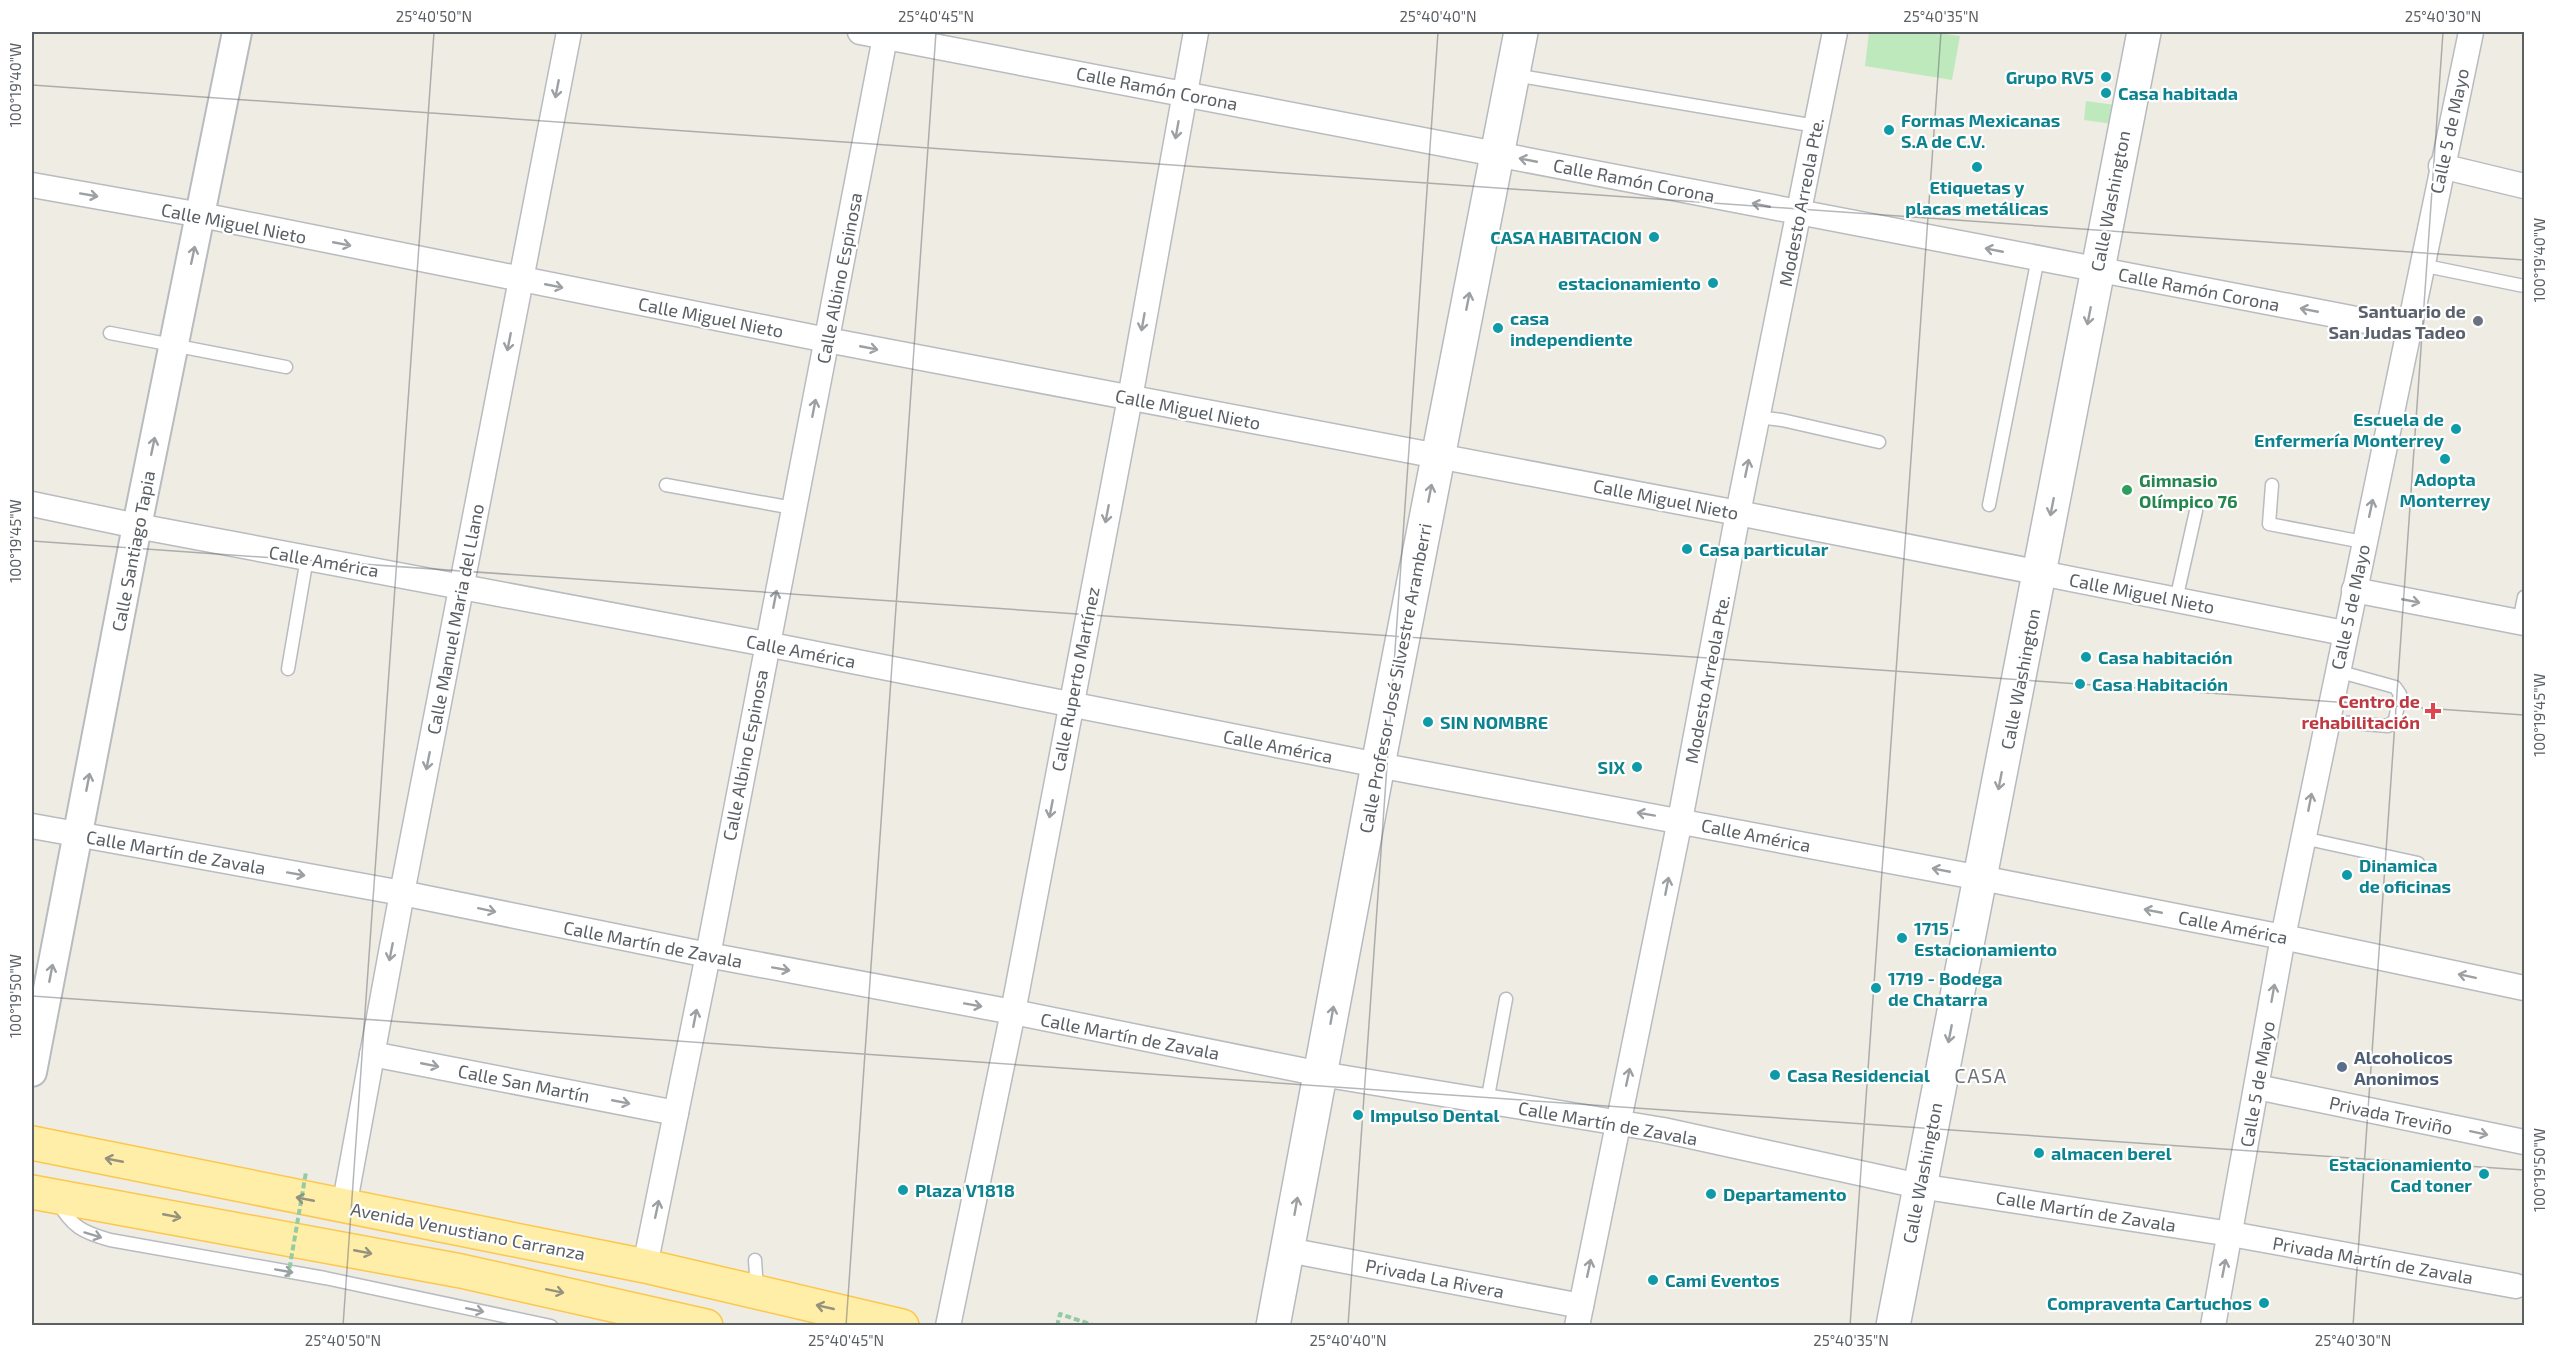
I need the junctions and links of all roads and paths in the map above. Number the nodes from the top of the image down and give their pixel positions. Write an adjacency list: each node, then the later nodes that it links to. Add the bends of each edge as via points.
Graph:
1 (237, 32): 18 (street, Calle Santiago Tapia)
2 (569, 32): 22 (street, Calle Manuel Maria del Llano, one-way to 22)
3 (860, 32): 9 (street, Calle Ramón Corona)
4 (1196, 32): 11 (street, Calle Ruperto Martínez)
5 (1521, 32): 10 (main road, Calle Profesor José Silvestre Aramberri)
6 (1834, 32): 12 (street, Modesto Arreola Pte.)
7 (2144, 32): 21 (main road, Calle Washington)
8 (2471, 32): 14 (street, Calle 5 de Mayo)
9 (885, 34): 11 (street, Calle Ramón Corona); 26 (street, Calle Albino Espinosa)
10 (1513, 75): 12 (lane); 13 (main road, Calle Profesor José Silvestre Aramberri)
11 (1183, 93): 13 (street, Calle Ramón Corona); 29 (street, Calle Ruperto Martínez, one-way to 29)
12 (1816, 126): 17 (street, Modesto Arreola Pte.)
13 (1497, 154): 17 (street, Calle Ramón Corona, one-way to 13); 32 (main road, Calle Profesor José Silvestre Aramberri, one-way to 13)
14 (2441, 166): 16 (street); 20 (street, Calle 5 de Mayo)
15 (32, 185): 18 (street, Calle Miguel Nieto, one-way to 18)
16 (2524, 186)
17 (1799, 212): 19 (street, Calle Ramón Corona, one-way to 17); 30 (street, Modesto Arreola Pte.)
18 (201, 215): 22 (street, Calle Miguel Nieto, one-way to 22); 27 (street, Calle Santiago Tapia, one-way to 18)
19 (2038, 258): 21 (street, Calle Ramón Corona); 36 (lane)
20 (2421, 265): 23 (lane); 24 (street, Calle 5 de Mayo)
21 (2097, 270): 24 (street, Calle Ramón Corona, one-way to 21); 43 (main road, Calle Washington, one-way to 43)
22 (521, 280): 26 (street, Calle Miguel Nieto, one-way to 26); 44 (street, Calle Manuel Maria del Llano, one-way to 44)
23 (2524, 286)
24 (2408, 329): 41 (street, Calle 5 de Mayo, one-way to 24)
25 (110, 333): 27 (lane)
26 (827, 340): 29 (street, Calle Miguel Nieto, one-way to 29); 37 (street, Calle Albino Espinosa, one-way to 26)
27 (174, 347): 28 (lane); 40 (street, Calle Santiago Tapia, one-way to 27)
28 (286, 367)
29 (1130, 398): 32 (street, Calle Miguel Nieto); 53 (street, Calle Ruperto Martínez, one-way to 53)
30 (1757, 417): 31 (lane); 39 (street, Modesto Arreola Pte., one-way to 30)
31 (1878, 442)
32 (1438, 455): 39 (street, Calle Miguel Nieto); 55 (main road, Calle Profesor José Silvestre Aramberri, one-way to 32)
33 (666, 485): 37 (lane)
34 (2272, 485): 41 (lane, via 2269,524)
35 (32, 504): 40 (street, Calle América)
36 (1989, 505)
37 (793, 508): 50 (street, Calle Albino Espinosa, one-way to 37)
38 (2196, 511): 47 (lane)
39 (1738, 513): 43 (street, Calle Miguel Nieto); 56 (street, Modesto Arreola Pte.)
40 (137, 526): 42 (street, Calle América); 58 (street, Calle Santiago Tapia, one-way to 40)
41 (2364, 542): 45 (street, Calle 5 de Mayo)
42 (307, 558): 44 (street, Calle América); 51 (lane)
43 (2040, 573): 47 (street, Calle Miguel Nieto); 61 (main road, Calle Washington, one-way to 61)
44 (461, 586): 50 (street, Calle América); 62 (street, Calle Manuel Maria del Llano, one-way to 62)
45 (2354, 590): 48 (street, one-way to 48); 49 (street, Calle 5 de Mayo)
46 (2524, 597): 48 (lane)
47 (2176, 600): 49 (street, Calle Miguel Nieto)
48 (2522, 622)
49 (2344, 633): 52 (street, Calle 5 de Mayo)
50 (766, 644): 53 (street, Calle América); 64 (street, Calle Albino Espinosa)
51 (288, 669)
52 (2337, 671): 54 (street, Calle 5 de Mayo); 54 (lane, via 2395,687 2400,694 2395,720 2388,726)
53 (1070, 705): 55 (street, Calle América); 67 (street, Calle Ruperto Martínez, one-way to 67)
54 (2327, 721): 59 (street, Calle 5 de Mayo, one-way to 54)
55 (1378, 765): 56 (street, Calle América, one-way to 55); 70 (main road, Calle Profesor José Silvestre Aramberri, one-way to 55)
56 (1680, 820): 61 (street, Calle América, one-way to 56); 74 (street, Modesto Arreola Pte., one-way to 56)
57 (32, 826): 58 (street, Calle Martín de Zavala)
58 (78, 834): 62 (street, Calle Martín de Zavala, one-way to 62); 69 (street, Calle Santiago Tapia, one-way to 58)
59 (2303, 838): 60 (lane); 63 (street, Calle 5 de Mayo)
60 (2418, 863)
61 (1981, 878): 63 (street, Calle América, one-way to 61); 78 (main road, Calle Washington, one-way to 78)
62 (402, 893): 64 (street, Calle Martín de Zavala, one-way to 64); 68 (street, Calle Manuel Maria del Llano, one-way to 68)
63 (2283, 937): 65 (street, Calle América, one-way to 63); 71 (street, Calle 5 de Mayo, one-way to 63)
64 (708, 956): 67 (street, Calle Martín de Zavala, one-way to 67); 73 (street, Calle Albino Espinosa, one-way to 64)
65 (2524, 988)
66 (1506, 999): 72 (lane)
67 (1013, 1012): 70 (street, Calle Martín de Zavala); 91 (street, Calle Ruperto Martínez)
68 (372, 1054): 73 (street, Calle San Martín, one-way to 73); 80 (street, Calle Manuel Maria del Llano)
69 (32, 1072)
70 (1321, 1074): 72 (street, Calle Martín de Zavala); 82 (main road, Calle Profesor José Silvestre Aramberri, one-way to 70)
71 (2257, 1087): 75 (street, Privada Treviño, one-way to 75); 81 (street, Calle 5 de Mayo)
72 (1487, 1102): 74 (street, Calle Martín de Zavala)
73 (676, 1113): 83 (street, Calle Albino Espinosa, one-way to 73)
74 (1618, 1124): 78 (street, Calle Martín de Zavala, via 1663,1130); 86 (street, Modesto Arreola Pte., one-way to 74)
75 (2524, 1142)
76 (32, 1143): 80 (main road, Avenida Venustiano Carranza, one-way to 76)
77 (306, 1172): 84 (path, bridge)
78 (1919, 1186): 81 (street, Calle Martín de Zavala); 94 (main road, Calle Washington)
79 (42, 1193): 88 (lane, one-way to 88, via 84,1233 110,1240 325,1278); 89 (main road, one-way to 89, via 461,1271)
80 (344, 1207): 83 (main road, Avenida Venustiano Carranza)
81 (2231, 1234): 85 (street, Privada Martín de Zavala); 95 (street, Calle 5 de Mayo, one-way to 81)
82 (1288, 1250): 86 (street, Privada La Rivera); 93 (main road, Calle Profesor José Silvestre Aramberri)
83 (645, 1266): 90 (main road, Avenida Venustiano Carranza, one-way to 83, via 756,1276)
84 (288, 1276)
85 (2516, 1286)
86 (1579, 1316)
87 (1096, 1325): 92 (path, via 1060,1314)
88 (551, 1326)
89 (706, 1326)
90 (902, 1326)
91 (948, 1326)
92 (1056, 1326)
93 (1273, 1326)
94 (1893, 1326)
95 (2213, 1326)

